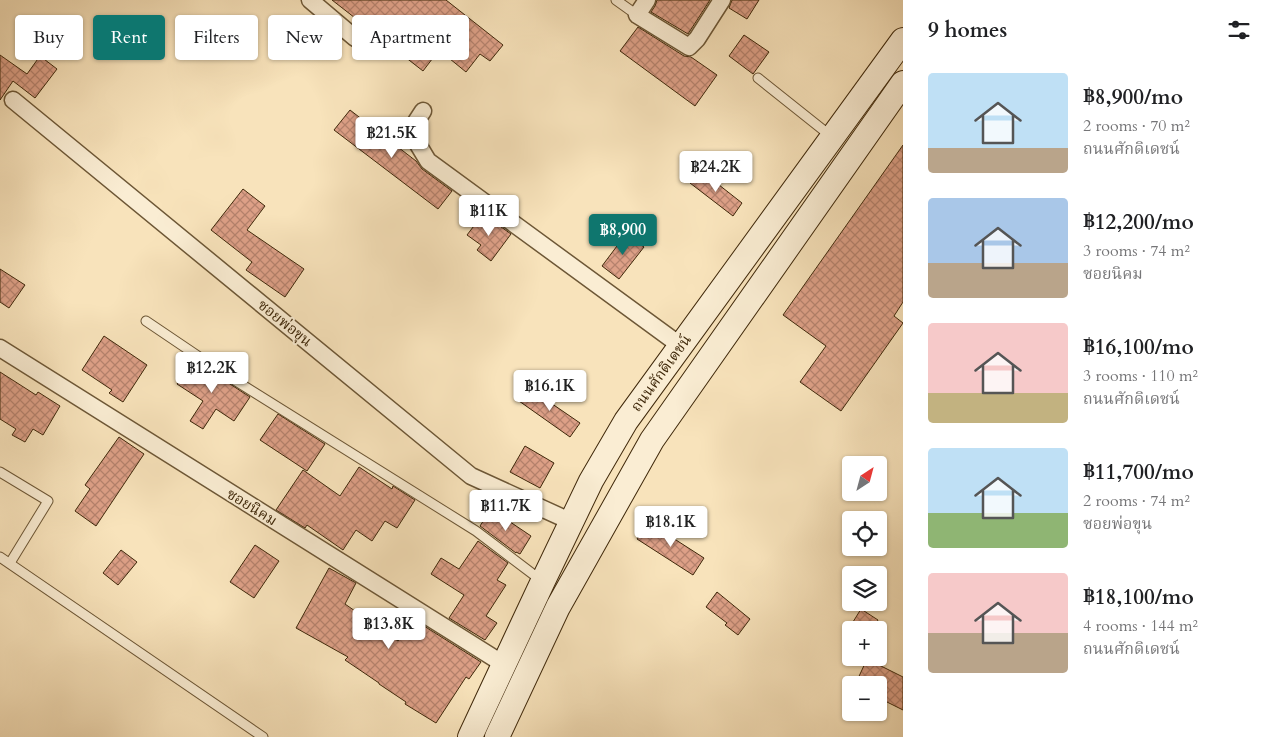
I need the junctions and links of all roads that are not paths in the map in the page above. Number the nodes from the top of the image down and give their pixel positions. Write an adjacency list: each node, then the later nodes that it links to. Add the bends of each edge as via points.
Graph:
1 (310, 0): 6 (street)
2 (616, 0): 5 (lane)
3 (647, 0): 5 (street)
4 (722, 0): 5 (street, via 689,47)
5 (637, 15)
6 (352, 35)
7 (903, 40): 12 (main road, ถนนศักดิเดชน์)
8 (758, 78): 12 (lane)
9 (903, 83): 24 (main road, ถนนศักดิเดชน์, via 652,440 558,606)
10 (13, 100): 17 (street, ซอยพ่อขุน, via 471,476)
11 (423, 111): 14 (street, via 410,131 428,161)
12 (832, 138): 14 (main road, ถนนศักดิเดชน์)
13 (146, 321): 20 (lane, via 476,531)
14 (681, 346): 17 (main road, ถนนศักดิเดชน์, via 626,421)
15 (0, 348): 21 (street, ซอยนิคม)
16 (0, 472): 19 (lane, via 48,501)
17 (572, 522): 20 (main road, ถนนศักดิเดชน์)
18 (0, 557): 19 (lane)
19 (10, 564): 22 (lane)
20 (542, 581): 21 (main road, ถนนศักดิเดชน์)
21 (504, 665): 23 (main road, ถนนศักดิเดชน์)
22 (263, 737)
23 (470, 737)
24 (498, 737)

